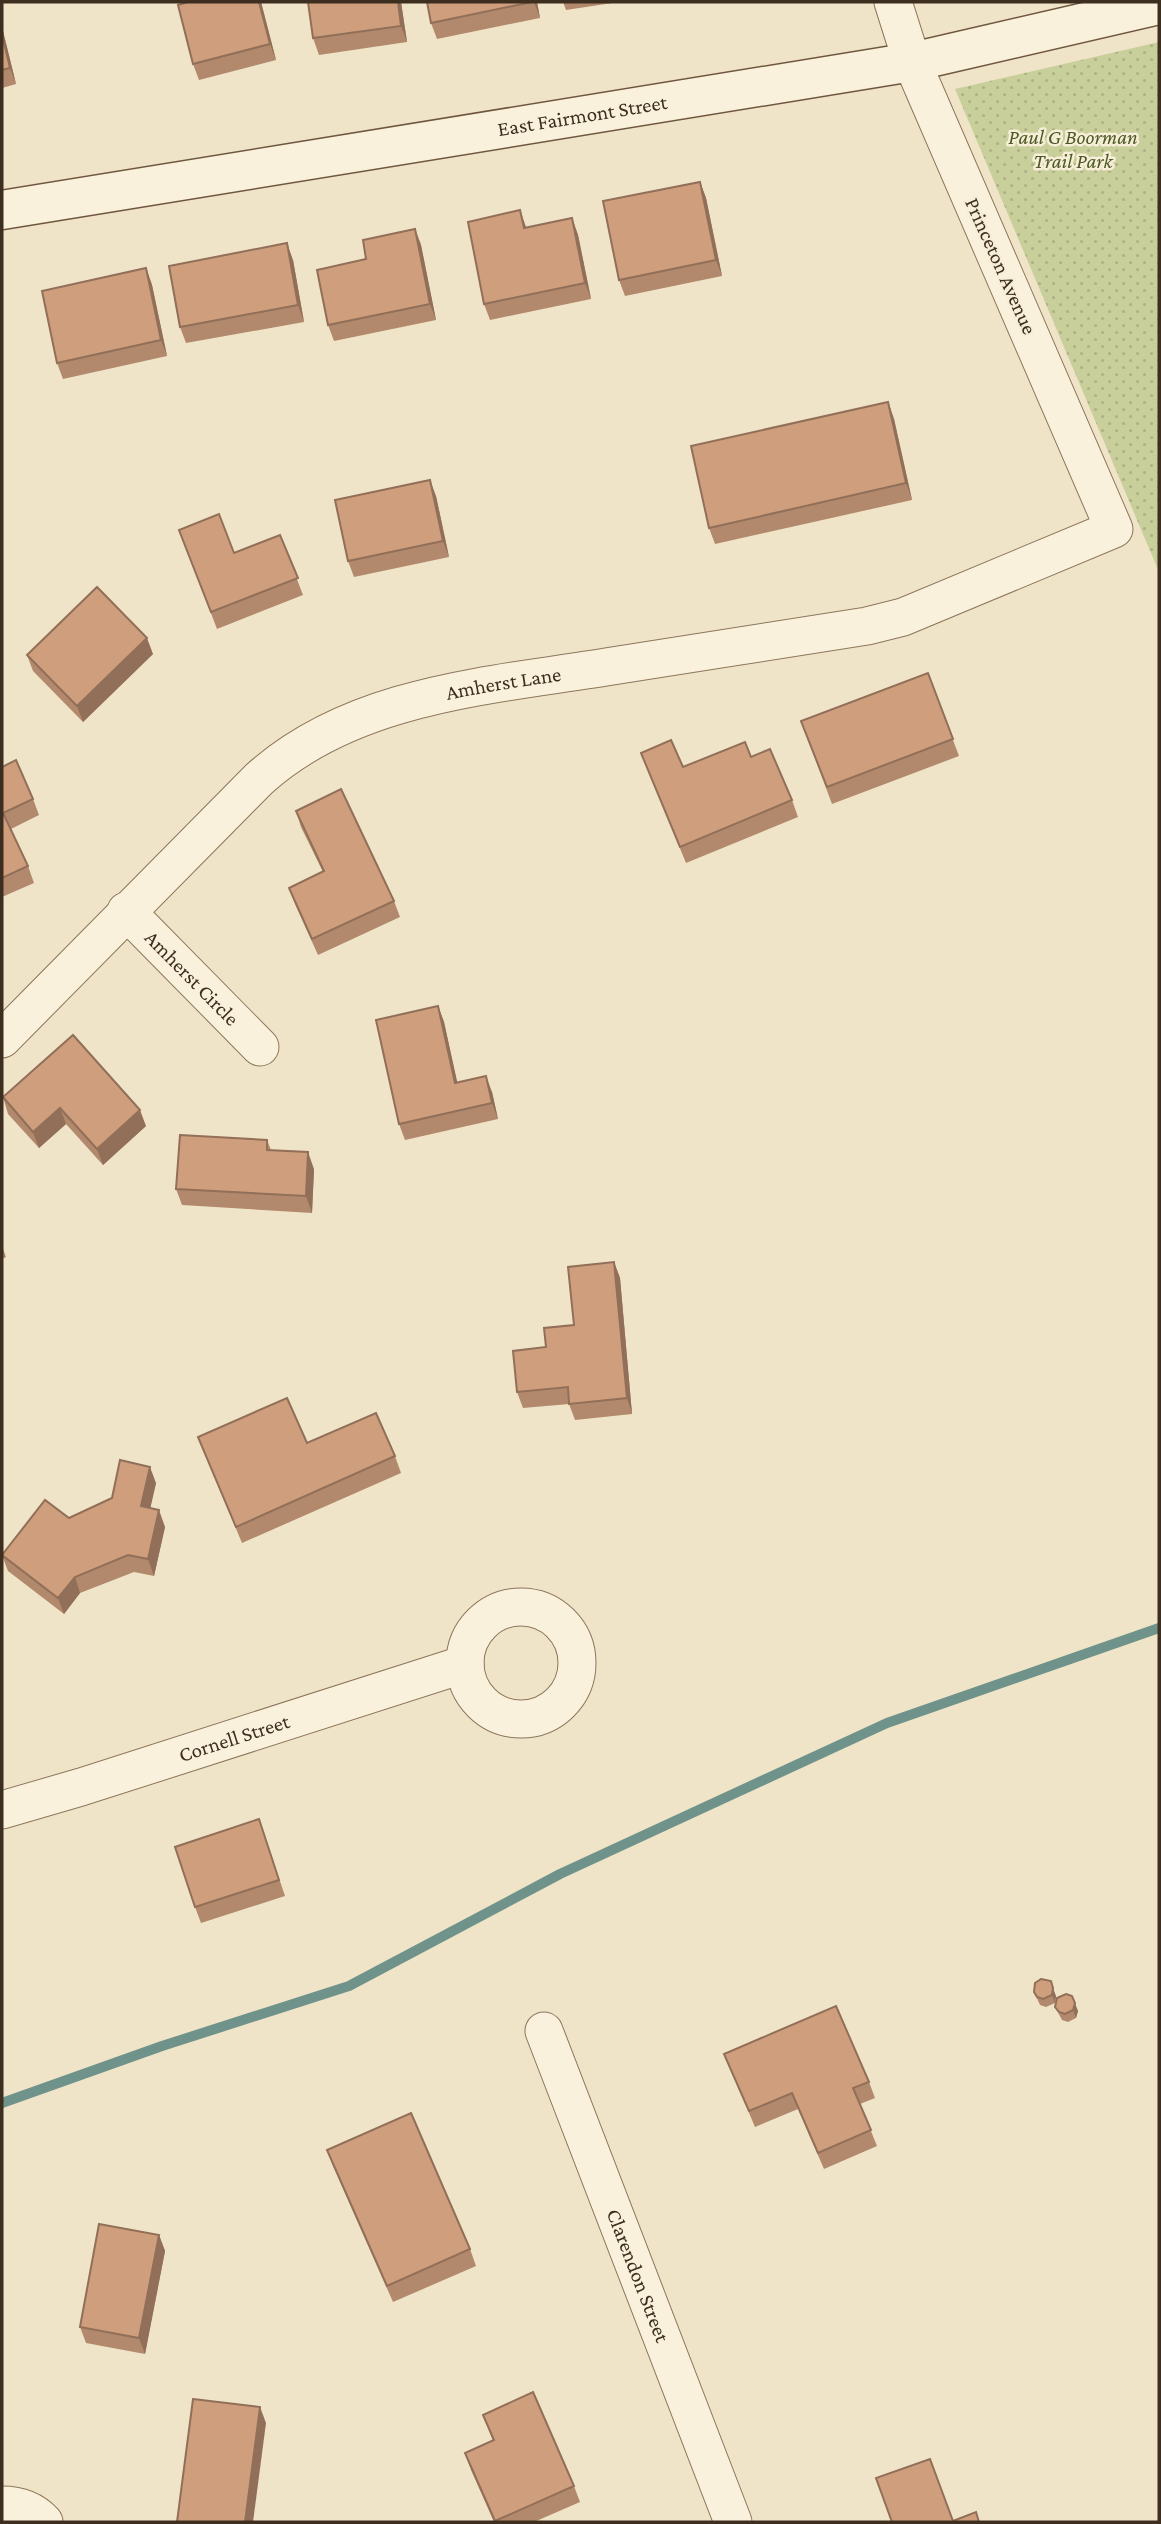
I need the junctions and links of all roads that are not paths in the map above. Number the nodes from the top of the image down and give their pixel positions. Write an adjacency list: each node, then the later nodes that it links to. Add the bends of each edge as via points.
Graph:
1 (893, 2): 3 (street, Princeton Avenue)
2 (1159, 5): 3 (street, East Fairmont Street)
3 (912, 62): 4 (street, East Fairmont Street); 5 (street, Princeton Avenue)
4 (2, 210)
5 (1114, 529): 6 (street, Amherst Lane, via 895,619 456,691 359,719 276,764)
6 (126, 911): 7 (street, Amherst Lane); 8 (street, Amherst Circle)
7 (2, 1039)
8 (260, 1047)
9 (465, 1664): 10 (street, Cornell Street)
10 (2, 1810)
11 (544, 2031): 14 (street, Clarendon Street)
12 (2, 2505): 13 (street, via 22,2507)
13 (44, 2522)
14 (733, 2522)

